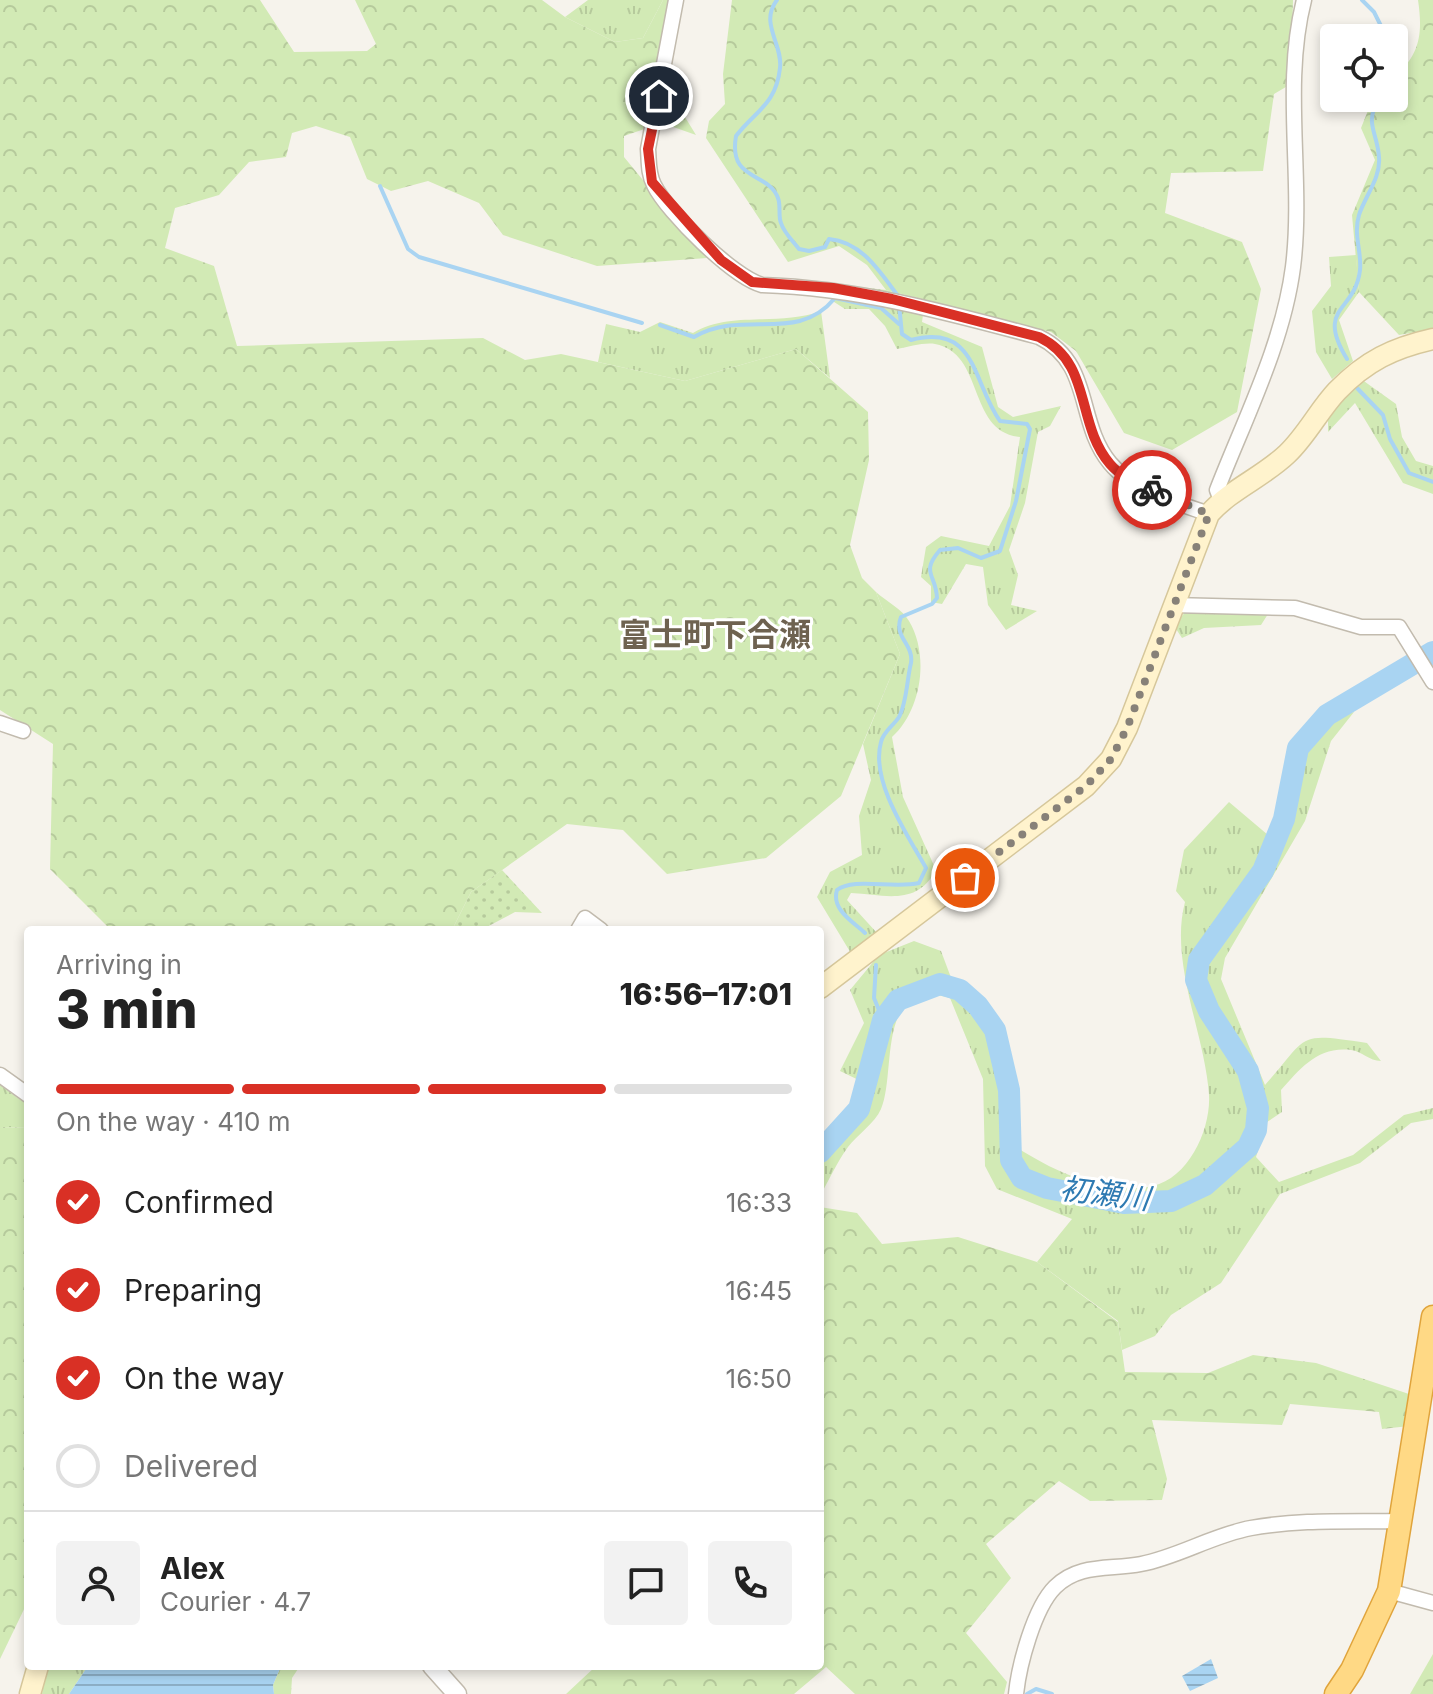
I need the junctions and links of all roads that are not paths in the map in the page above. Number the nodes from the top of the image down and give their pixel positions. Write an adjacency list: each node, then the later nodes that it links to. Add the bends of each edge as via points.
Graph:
1 (676, 0): 4 (street, via 648,149 652,182 721,260 752,282 892,299 1058,346 1069,358 1110,464 1128,479)
2 (1304, 0): 4 (street, via 1295,81 1293,263 1286,311)
3 (1433, 339): 4 (main road, via 1394,347 1361,369 1286,456)
4 (1215, 507): 5 (main road)
5 (1172, 605): 6 (street, via 1295,608 1361,627 1399,627); 11 (main road, via 1111,759 1086,786)
6 (1431, 680)
7 (0, 723): 8 (street)
8 (23, 731)
9 (580, 926): 10 (street, via 585,918)
10 (596, 926)
11 (824, 985)
12 (0, 1075): 13 (street)
13 (24, 1092)
14 (1433, 1317): 15 (highway)
15 (1402, 1521): 16 (highway); 22 (street, via 1326,1519 1248,1528 1141,1564 1071,1574 1044,1601)
16 (1389, 1591): 17 (street); 23 (highway)
17 (1433, 1603)
18 (37, 1670): 20 (main road)
19 (436, 1670): 21 (street)
20 (30, 1694)
21 (457, 1694)
22 (1016, 1694)
23 (1336, 1694)

